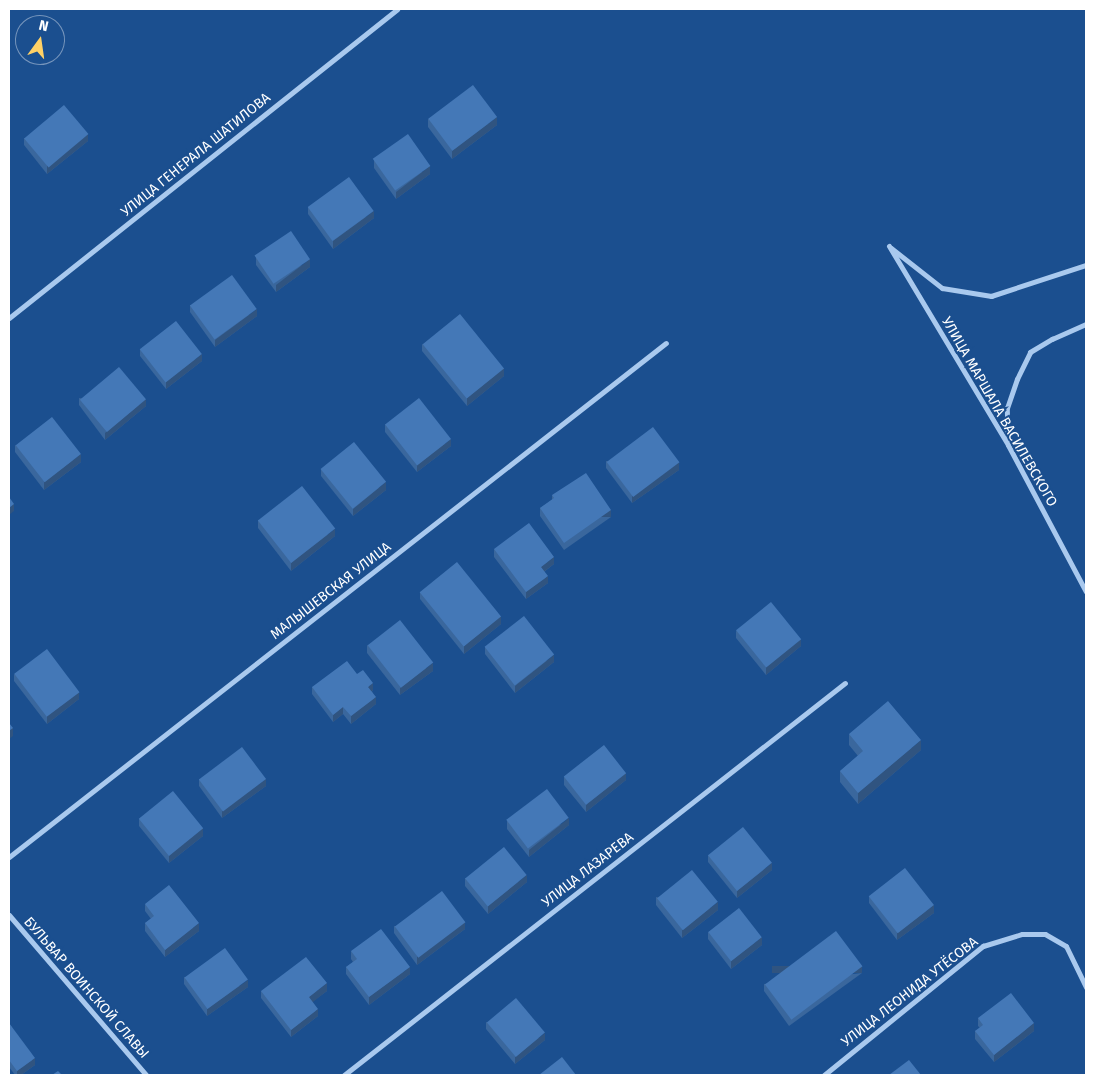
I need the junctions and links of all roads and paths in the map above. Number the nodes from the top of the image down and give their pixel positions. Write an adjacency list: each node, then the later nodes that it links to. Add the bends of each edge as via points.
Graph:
1 (397, 9): 3 (street, УЛИЦА ГЕНЕРАЛА ШАТИЛОВА)
2 (1086, 265): 6 (street, УЛИЦА МАРШАЛА ВАСИЛЕВСКОГО, via 991,296 942,288 889,246)
3 (9, 318)
4 (1086, 324): 6 (street, via 1030,352 1007,408)
5 (666, 343): 9 (street, МАЛЫШЕВСКАЯ УЛИЦА)
6 (1008, 445): 7 (street, УЛИЦА МАРШАЛА ВАСИЛЕВСКОГО)
7 (1086, 592)
8 (845, 683): 13 (street, УЛИЦА ЛАЗАРЕВА)
9 (9, 857)
10 (9, 915): 12 (street, БУЛЬВАР ВОИНСКОЙ СЛАВЫ)
11 (1086, 987): 14 (street, УЛИЦА ЛЕОНИДА УТЁСОВА, via 1066,946 1045,934 1022,934 983,946)
12 (146, 1075)
13 (344, 1075)
14 (824, 1075)

